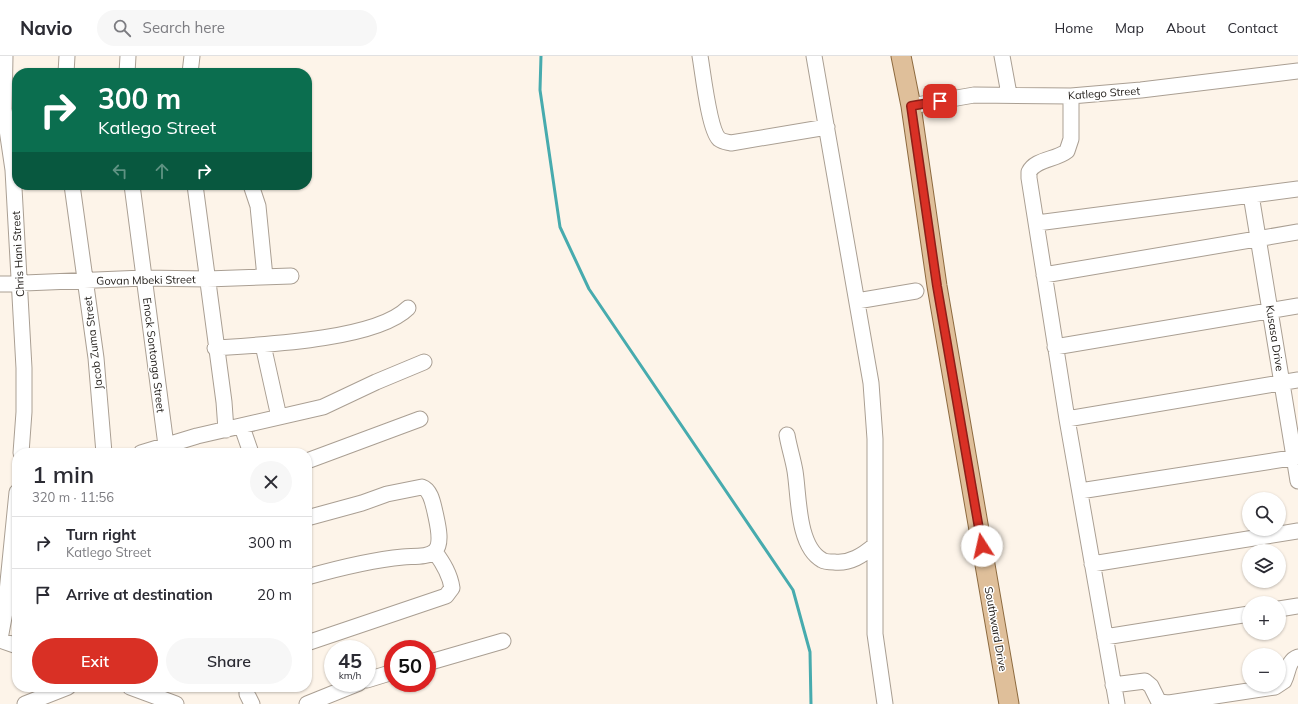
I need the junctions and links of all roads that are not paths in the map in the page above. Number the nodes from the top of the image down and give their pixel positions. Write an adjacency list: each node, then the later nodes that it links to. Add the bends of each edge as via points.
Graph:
1 (5, 56): 17 (street, Chris Hani Street, via 4,109)
2 (67, 56): 9 (street)
3 (128, 56): 10 (street)
4 (192, 56): 11 (street)
5 (700, 56): 16 (street, via 713,128 719,139 724,142)
6 (814, 56): 16 (street)
7 (902, 56): 15 (main road, Southward Drive)
8 (1002, 56): 13 (street)
9 (66, 68)
10 (127, 68)
11 (191, 68)
12 (1298, 71): 14 (street, Katlego Street)
13 (1009, 94): 14 (street, Katlego Street); 15 (street, Katlego Street, via 974,95)
14 (1071, 96): 25 (street, via 1071,139 1067,152 1035,164 1029,172)
15 (911, 106): 90 (main road, Southward Drive, via 937,286)
16 (827, 127): 37 (street)
17 (12, 163)
18 (1298, 189): 24 (street)
19 (14, 190): 35 (street, Chris Hani Street)
20 (73, 190): 33 (street, Jacob Zuma Street)
21 (133, 190): 31 (street, Enock Sontonga Street)
22 (196, 190): 32 (street)
23 (252, 190): 30 (street, via 258,206)
24 (1251, 195): 25 (street); 27 (street, Kusasa Drive)
25 (1037, 223): 28 (street)
26 (1298, 232): 27 (street)
27 (1258, 238): 28 (street); 40 (street, Kusasa Drive)
28 (1044, 274): 42 (street)
29 (291, 276): 30 (street, Govan Mbeki Street)
30 (265, 277): 32 (street, Govan Mbeki Street)
31 (144, 278): 32 (street, Govan Mbeki Street); 33 (street, Govan Mbeki Street); 55 (street, Enock Sontonga Street)
32 (207, 279): 43 (street)
33 (86, 282): 35 (street, Govan Mbeki Street); 54 (street, Jacob Zuma Street)
34 (0, 284): 35 (street, Govan Mbeki Street)
35 (19, 284): 53 (street, Chris Hani Street, via 24,368)
36 (916, 291): 37 (street)
37 (857, 301): 64 (street, via 871,383 875,440)
38 (1298, 306): 40 (street)
39 (408, 308): 41 (street, via 401,315 359,330)
40 (1270, 310): 42 (street); 46 (street, Kusasa Drive)
41 (263, 345): 43 (street); 47 (street)
42 (1055, 347): 49 (street)
43 (216, 348): 51 (street)
44 (424, 362): 47 (street, via 323,407)
45 (1298, 380): 46 (street)
46 (1282, 382): 49 (street); 58 (street, Kusasa Drive)
47 (279, 417): 50 (street)
48 (420, 419): 59 (street)
49 (1067, 419): 61 (street)
50 (242, 427): 51 (street); 57 (street)
51 (226, 430): 56 (street)
52 (787, 435): 64 (street, via 798,503 811,550 822,560 843,563 863,556)
53 (20, 448)
54 (104, 448)
55 (166, 448)
56 (169, 448)
57 (249, 448)
58 (1296, 457): 60 (street, Kusasa Drive); 61 (street)
59 (312, 459)
60 (1298, 481)
61 (1080, 492): 67 (street)
62 (312, 517): 65 (street, via 387,494 422,487 428,491 436,517 439,539)
63 (1298, 531): 67 (street)
64 (875, 545): 89 (street, via 875,634)
65 (434, 552): 68 (street, via 368,561); 74 (street, via 446,569 451,583 452,588 446,596)
66 (12, 564): 73 (street)
67 (1092, 564): 72 (street)
68 (312, 575)
69 (1298, 606): 70 (street)
70 (1286, 608)
71 (1242, 615): 72 (street)
72 (1105, 637): 79 (street)
73 (0, 639): 76 (street)
74 (312, 641)
75 (504, 641): 78 (street)
76 (12, 644)
77 (1298, 656): 79 (street, via 1292,659 1284,681 1276,687 1184,701 1159,702 1151,686 1145,681)
78 (436, 660)
79 (1113, 684): 91 (street)
80 (55, 692): 85 (street)
81 (139, 692): 84 (street)
82 (247, 692): 87 (street)
83 (337, 692): 88 (street)
84 (154, 700): 86 (street)
85 (25, 704)
86 (176, 704)
87 (252, 704)
88 (307, 704)
89 (884, 704)
90 (1009, 704)
91 (1117, 704)

